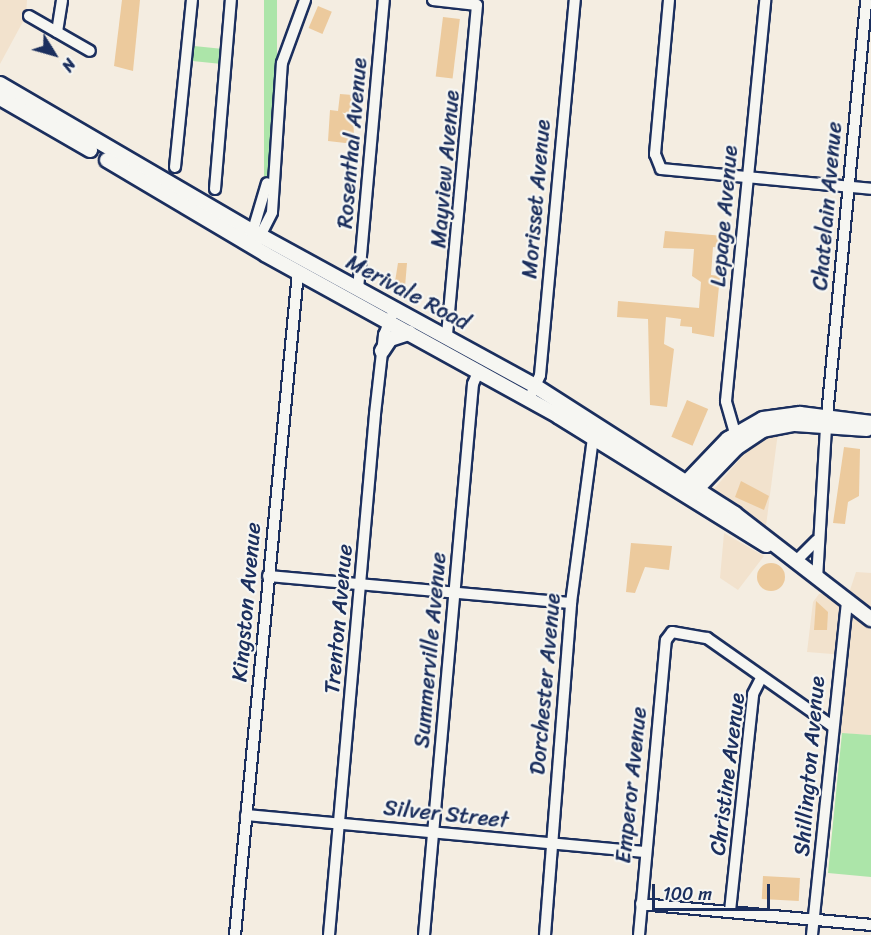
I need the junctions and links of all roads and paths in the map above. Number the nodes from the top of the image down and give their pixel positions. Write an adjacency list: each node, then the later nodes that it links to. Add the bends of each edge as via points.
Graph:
1 (62, 0): 12 (street)
2 (192, 0): 16 (street)
3 (231, 0): 19 (street)
4 (305, 0): 21 (street, via 282,63 273,161)
5 (384, 0): 24 (street, Rosenthal Avenue)
6 (434, 0): 28 (street, Mayview Avenue, via 477,4)
7 (575, 0): 31 (street, Morisset Avenue)
8 (669, 0): 17 (street, via 655,154 665,171)
9 (765, 0): 17 (street, Lepage Avenue)
10 (866, 0): 18 (street, Chatelain Avenue)
11 (29, 16): 12 (street)
12 (57, 32): 13 (street)
13 (90, 51)
14 (0, 84): 21 (main road, Merivale Road)
15 (0, 98): 22 (main road, Merivale Road)
16 (175, 167)
17 (747, 179): 18 (street); 36 (street, Lepage Avenue, via 726,401)
18 (847, 187): 20 (street); 33 (street, Chatelain Avenue)
19 (215, 189)
20 (871, 189)
21 (257, 234): 22 (street); 24 (main road, Merivale Road)
22 (251, 246): 23 (main road, Merivale Road)
23 (298, 272): 26 (main road, Merivale Road); 41 (street, Kingston Avenue)
24 (358, 288): 25 (main road, Merivale Road)
25 (395, 308): 26 (street, Trenton Avenue); 28 (main road, Merivale Road)
26 (389, 321): 27 (main road, Merivale Road); 29 (street, Trenton Avenue)
27 (410, 333): 29 (main road, via 390,339); 30 (main road, Merivale Road)
28 (447, 337): 31 (main road, Merivale Road)
29 (382, 351): 43 (street, Trenton Avenue)
30 (479, 370): 31 (main road, via 486,368); 32 (main road, Merivale Road); 44 (street, Summerville Avenue, via 473,384)
31 (535, 386): 32 (street, Morisset Avenue); 38 (main road, Merivale Road)
32 (529, 399): 37 (main road, Merivale Road)
33 (827, 422): 34 (main road); 35 (main road); 36 (main road, via 776,415); 38 (main road, via 763,430); 39 (street, Chatelain Avenue)
34 (871, 423)
35 (871, 430)
36 (735, 433): 38 (main road)
37 (592, 438): 38 (main road, Merivale Road); 46 (street, Dorchester Avenue)
38 (687, 491): 40 (main road, Merivale Road)
39 (816, 541): 40 (street); 42 (street, Chatelain Avenue)
40 (789, 558): 42 (main road, Merivale Road)
41 (268, 576): 43 (street); 50 (street, Kingston Avenue)
42 (817, 579): 45 (main road, Merivale Road)
43 (360, 586): 44 (street); 51 (street, Trenton Avenue)
44 (455, 594): 46 (street); 52 (street, Summerville Avenue)
45 (847, 601): 47 (main road, Merivale Road); 49 (street, Shillington Avenue)
46 (571, 603): 53 (street, Dorchester Avenue)
47 (871, 619)
48 (761, 678): 49 (street); 54 (street, Emperor Avenue, via 699,634 672,633 666,640); 56 (street, Christine Avenue, via 753,694)
49 (832, 726): 57 (street, Shillington Avenue)
50 (246, 815): 51 (street, Silver Street); 59 (street, Kingston Avenue)
51 (340, 824): 52 (street, Silver Street); 60 (street, Trenton Avenue)
52 (434, 831): 53 (street, Silver Street); 61 (street, Summerville Avenue)
53 (551, 845): 54 (street, Silver Street); 62 (street, Dorchester Avenue)
54 (642, 852): 55 (street, Emperor Avenue)
55 (641, 904): 56 (street); 63 (street, Emperor Avenue)
56 (730, 911): 57 (street)
57 (813, 921): 58 (street); 64 (street, Shillington Avenue)
58 (871, 925)
59 (234, 935)
60 (329, 935)
61 (423, 935)
62 (545, 935)
63 (639, 935)
64 (812, 935)

